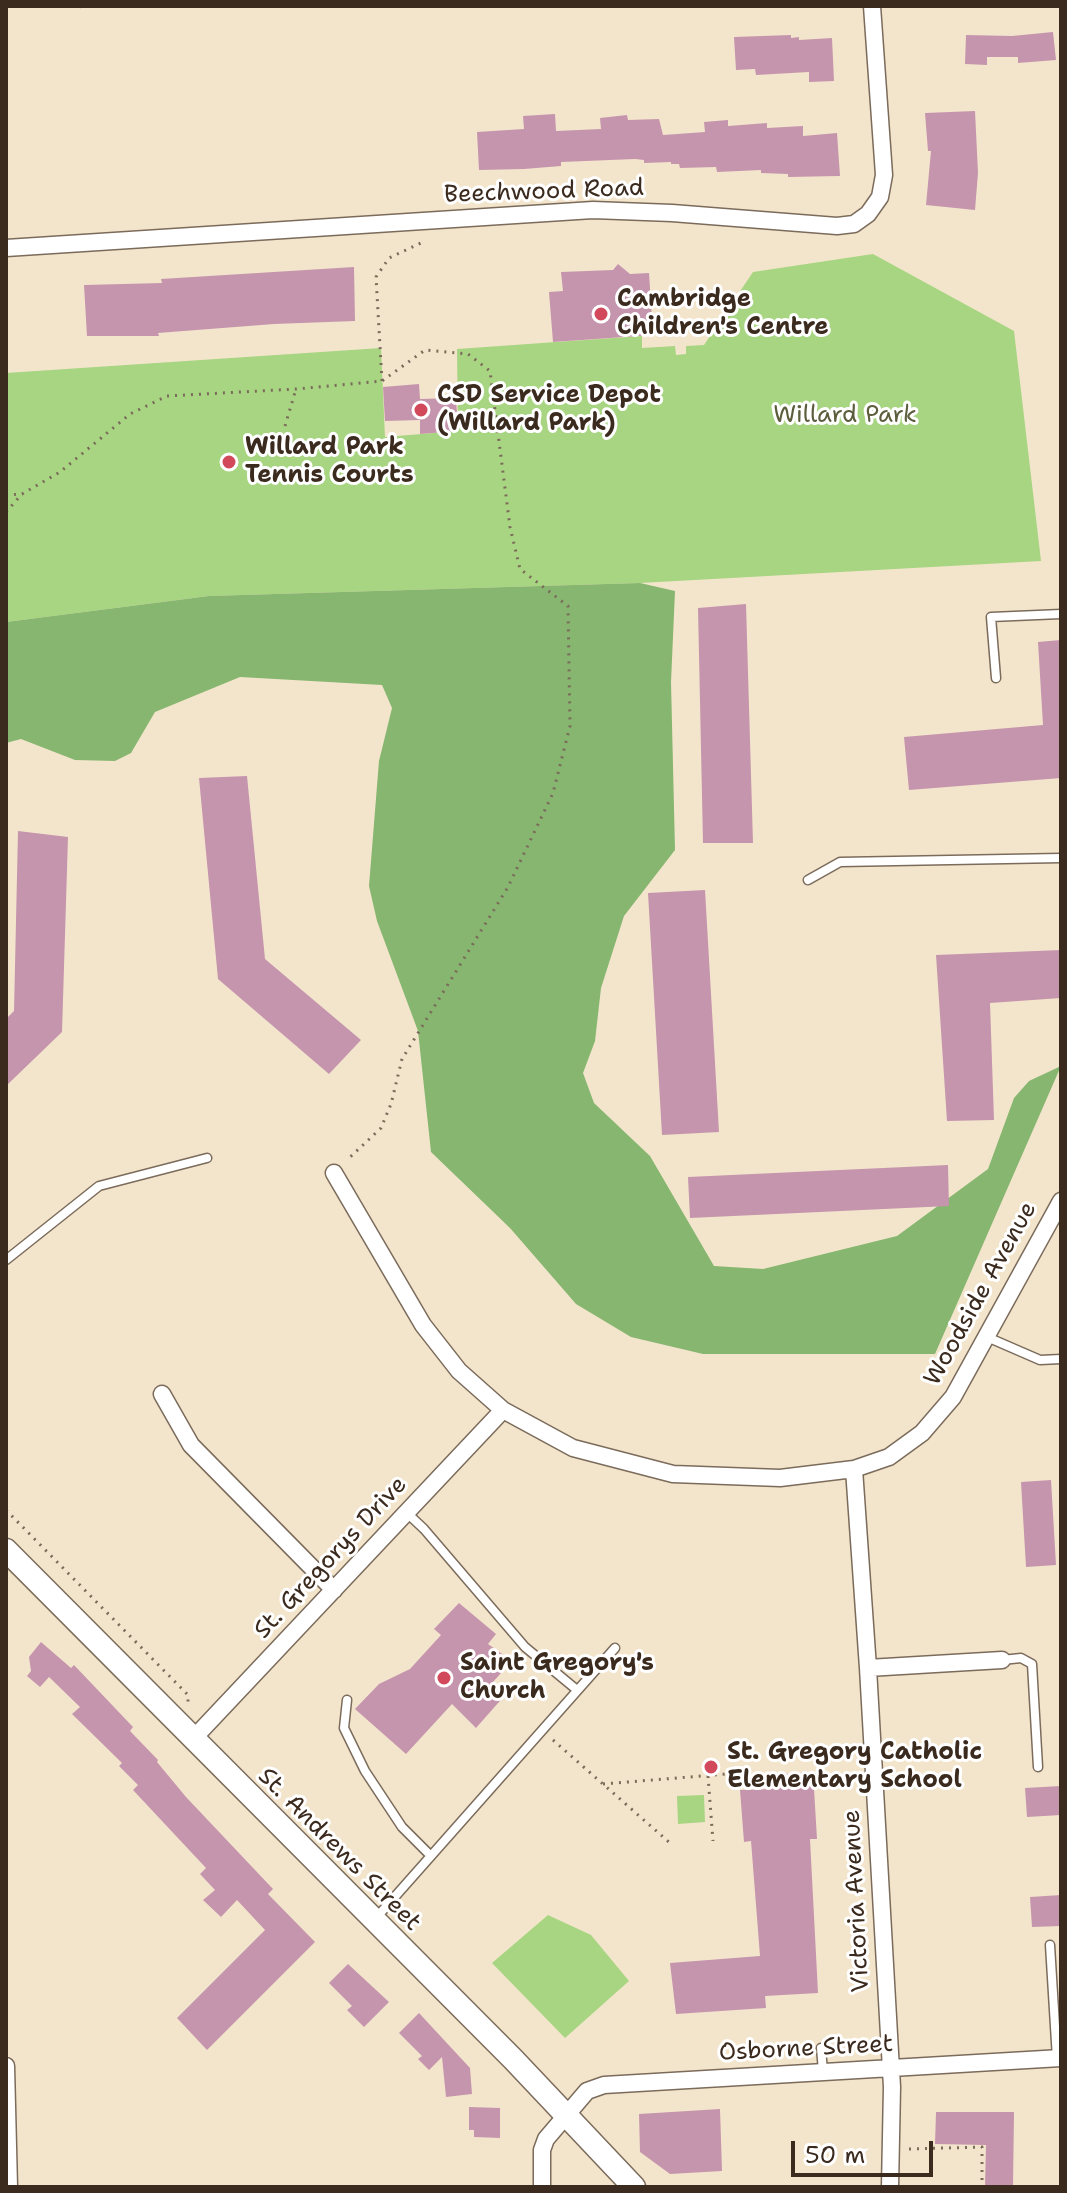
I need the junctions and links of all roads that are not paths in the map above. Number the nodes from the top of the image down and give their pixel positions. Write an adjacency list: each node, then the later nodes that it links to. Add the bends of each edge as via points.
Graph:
1 (872, 6): 2 (street, Beechwood Road, via 884,175 880,197 854,224 593,210)
2 (6, 248)
3 (1061, 614): 4 (lane, via 991,617)
4 (996, 678)
5 (1061, 858): 6 (lane, via 840,862)
6 (808, 880)
7 (207, 1158): 10 (lane, via 99,1186)
8 (334, 1173): 14 (street, Woodside Avenue, via 423,1325 459,1371)
9 (1061, 1201): 11 (street, Woodside Avenue)
10 (6, 1260)
11 (986, 1337): 12 (lane, via 1040,1360); 15 (street, Woodside Avenue, via 953,1397 922,1433 889,1457)
12 (1061, 1359)
13 (162, 1394): 18 (street, via 191,1445)
14 (503, 1410): 15 (street, Woodside Avenue, via 573,1448 673,1474 780,1478); 16 (street, St. Gregorys Drive)
15 (854, 1469): 21 (street, Victoria Avenue)
16 (407, 1513): 18 (street, St. Gregorys Drive); 22 (lane, via 525,1647)
17 (7, 1557): 24 (main road, St. Andrews Street)
18 (334, 1590): 24 (street, St. Gregorys Drive)
19 (615, 1648): 22 (lane)
20 (1002, 1660): 21 (street); 25 (lane, via 1021,1658 1032,1664)
21 (868, 1668): 32 (street, Victoria Avenue)
22 (577, 1690): 26 (lane)
23 (347, 1700): 26 (lane, via 344,1728 365,1771 402,1827)
24 (193, 1739): 27 (main road, St. Andrews Street)
25 (1038, 1767)
26 (431, 1856): 27 (lane)
27 (373, 1922): 34 (main road, St. Andrews Street)
28 (1050, 1945): 30 (lane)
29 (821, 2048): 33 (lane)
30 (1059, 2058): 32 (street, Osborne Street)
31 (6, 2066): 35 (street)
32 (891, 2068): 33 (street, Osborne Street); 38 (street, Victoria Avenue)
33 (823, 2072): 34 (street, Osborne Street, via 604,2085 587,2091)
34 (565, 2115): 36 (street, Osborne Street, via 542,2150); 37 (main road, St. Andrews Street)
35 (9, 2187)
36 (542, 2187)
37 (634, 2187)
38 (890, 2187)

